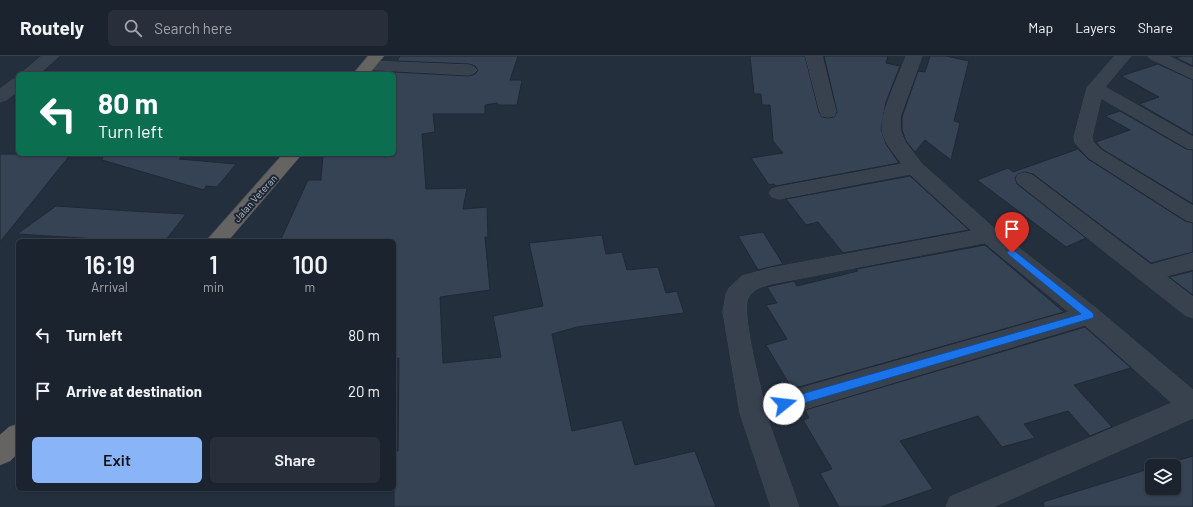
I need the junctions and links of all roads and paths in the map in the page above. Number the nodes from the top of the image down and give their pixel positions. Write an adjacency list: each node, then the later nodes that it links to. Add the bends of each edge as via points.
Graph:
1 (51, 56): 8 (street)
2 (814, 56): 13 (street)
3 (914, 56): 16 (street, via 892,117 891,130 896,143)
4 (1123, 56): 11 (street)
5 (1156, 56): 9 (street)
6 (369, 65): 7 (street)
7 (469, 70)
8 (31, 72)
9 (1193, 74)
10 (16, 85): 12 (street)
11 (1095, 88): 14 (street); 19 (street, via 1083,137 1084,143 1095,154)
12 (0, 98)
13 (828, 112)
14 (1193, 144)
15 (291, 156): 21 (highway, Jalan Veteran)
16 (914, 166): 18 (street); 20 (street)
17 (1025, 179): 23 (street)
18 (779, 193)
19 (1193, 215)
20 (989, 235): 25 (street); 27 (street, via 750,282 737,294 734,312)
21 (218, 239)
22 (1193, 261): 23 (street)
23 (1147, 274): 24 (street)
24 (1193, 309)
25 (1089, 316): 26 (street); 27 (street)
26 (1193, 406): 31 (street)
27 (753, 413): 30 (street)
28 (16, 438): 29 (highway)
29 (0, 452)
30 (785, 507)
31 (960, 507)

